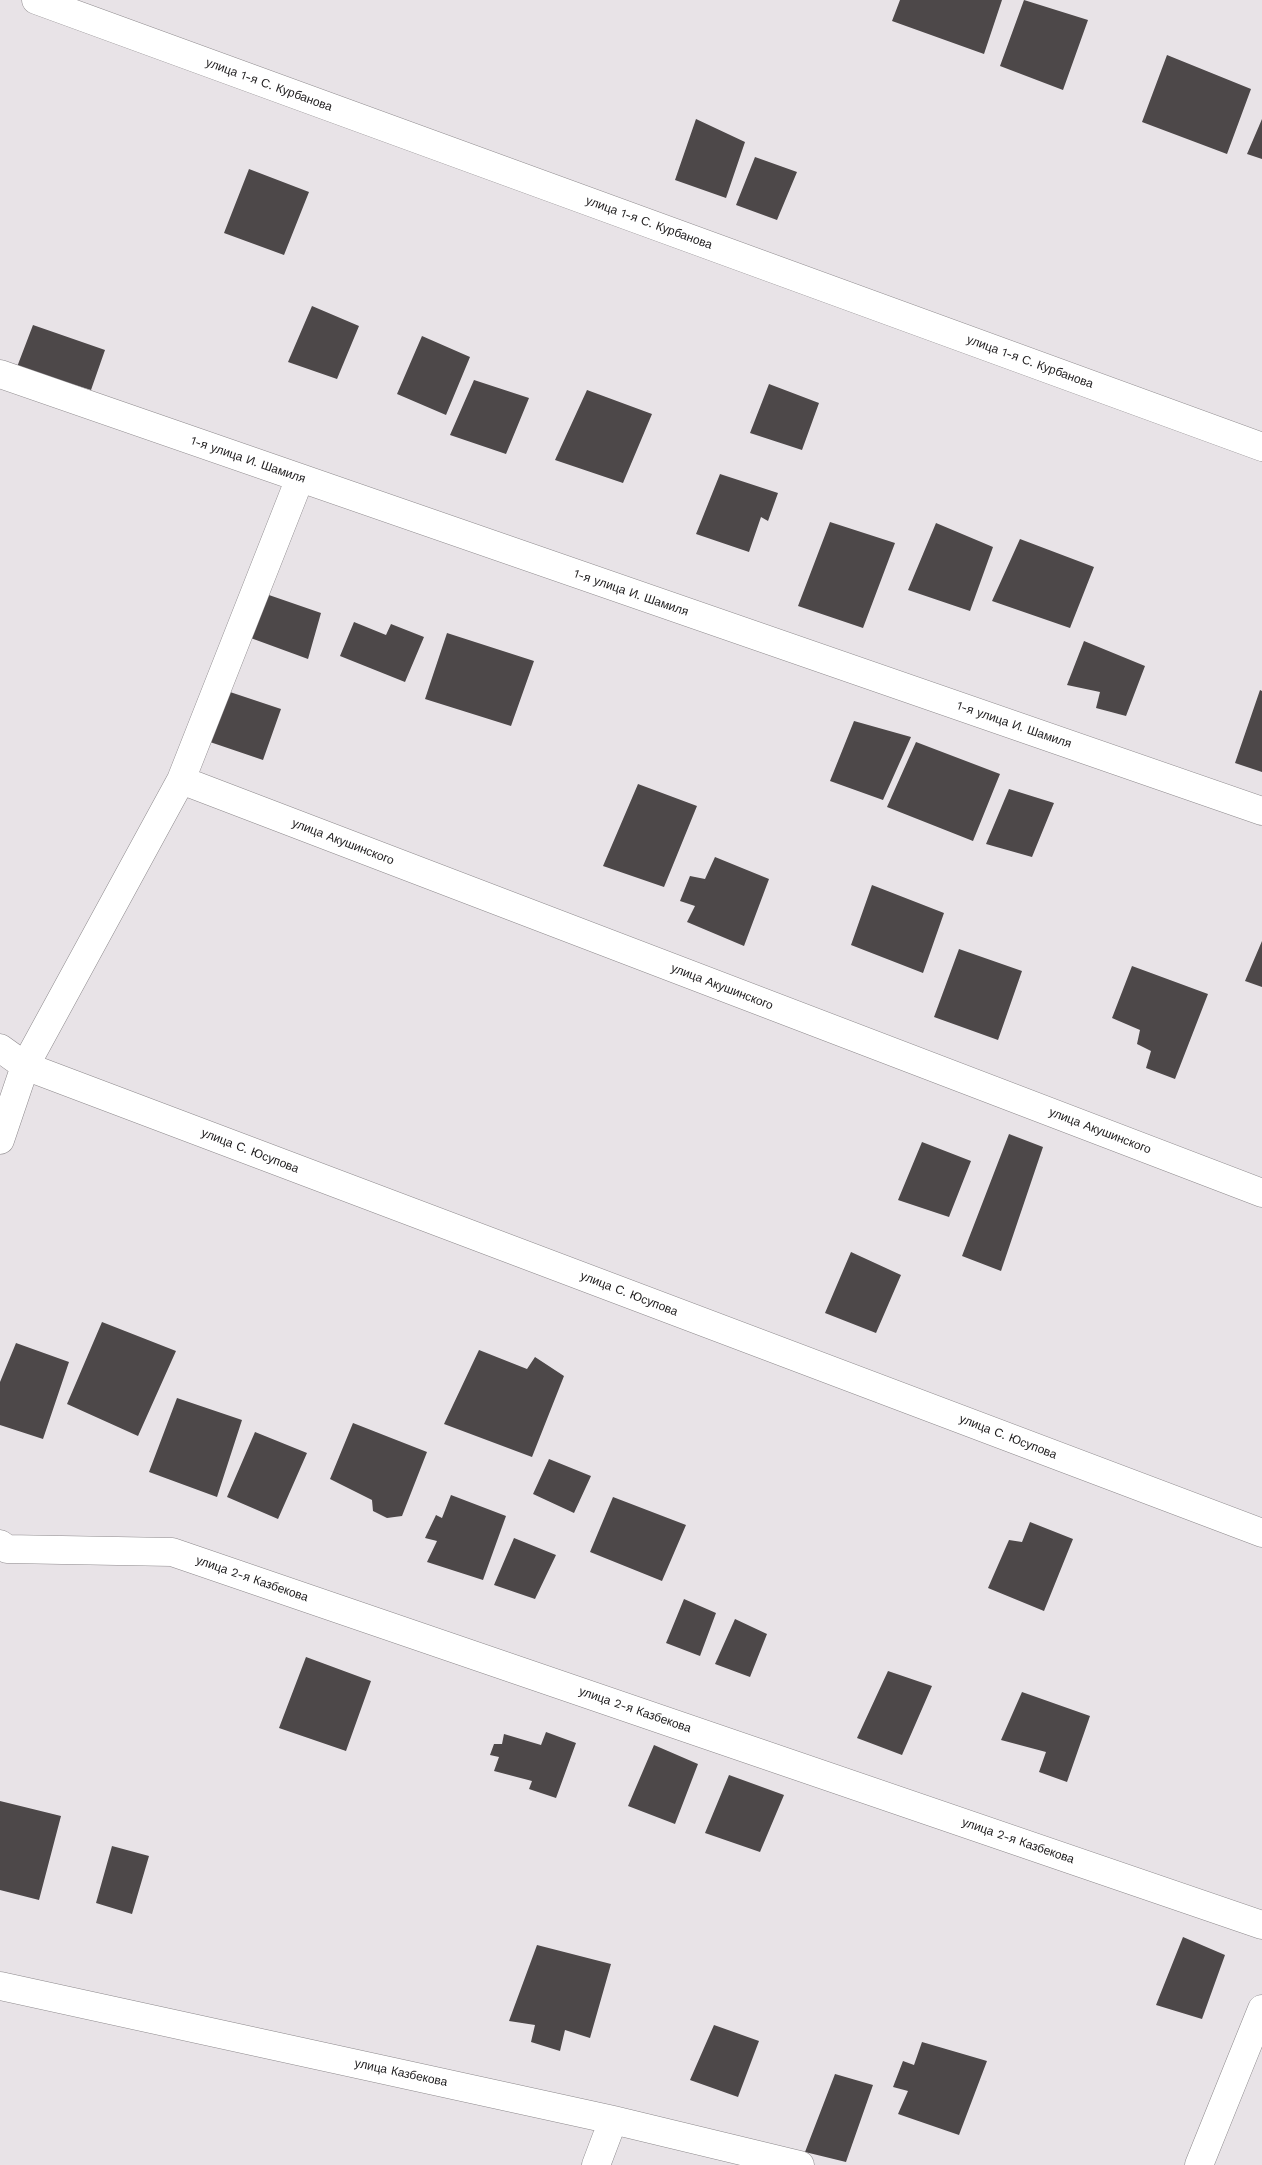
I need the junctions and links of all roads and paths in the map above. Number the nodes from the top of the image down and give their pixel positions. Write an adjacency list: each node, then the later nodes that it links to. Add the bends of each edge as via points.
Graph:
1 (36, 0): 3 (street, улица 1-я С. Курбанова)
2 (0, 374): 4 (street, 1-я улица И. Шамиля)
3 (1262, 447)
4 (300, 478): 5 (street); 6 (street, 1-я улица И. Шамиля)
5 (181, 780): 8 (street); 10 (street, улица Акушинского)
6 (1262, 811)
7 (0, 1048): 8 (street, улица С. Юсупова)
8 (25, 1066): 9 (street); 11 (street, улица С. Юсупова)
9 (0, 1140)
10 (1262, 1193)
11 (1262, 1533)
12 (0, 1544): 13 (street, улица 2-я Казбекова, via 7,1549 172,1552)
13 (1262, 1925)
14 (0, 1986): 16 (street, улица Казбекова)
15 (1262, 2009): 19 (street)
16 (613, 2120): 17 (street); 18 (street, улица Казбекова)
17 (596, 2165)
18 (800, 2165)
19 (1199, 2165)

